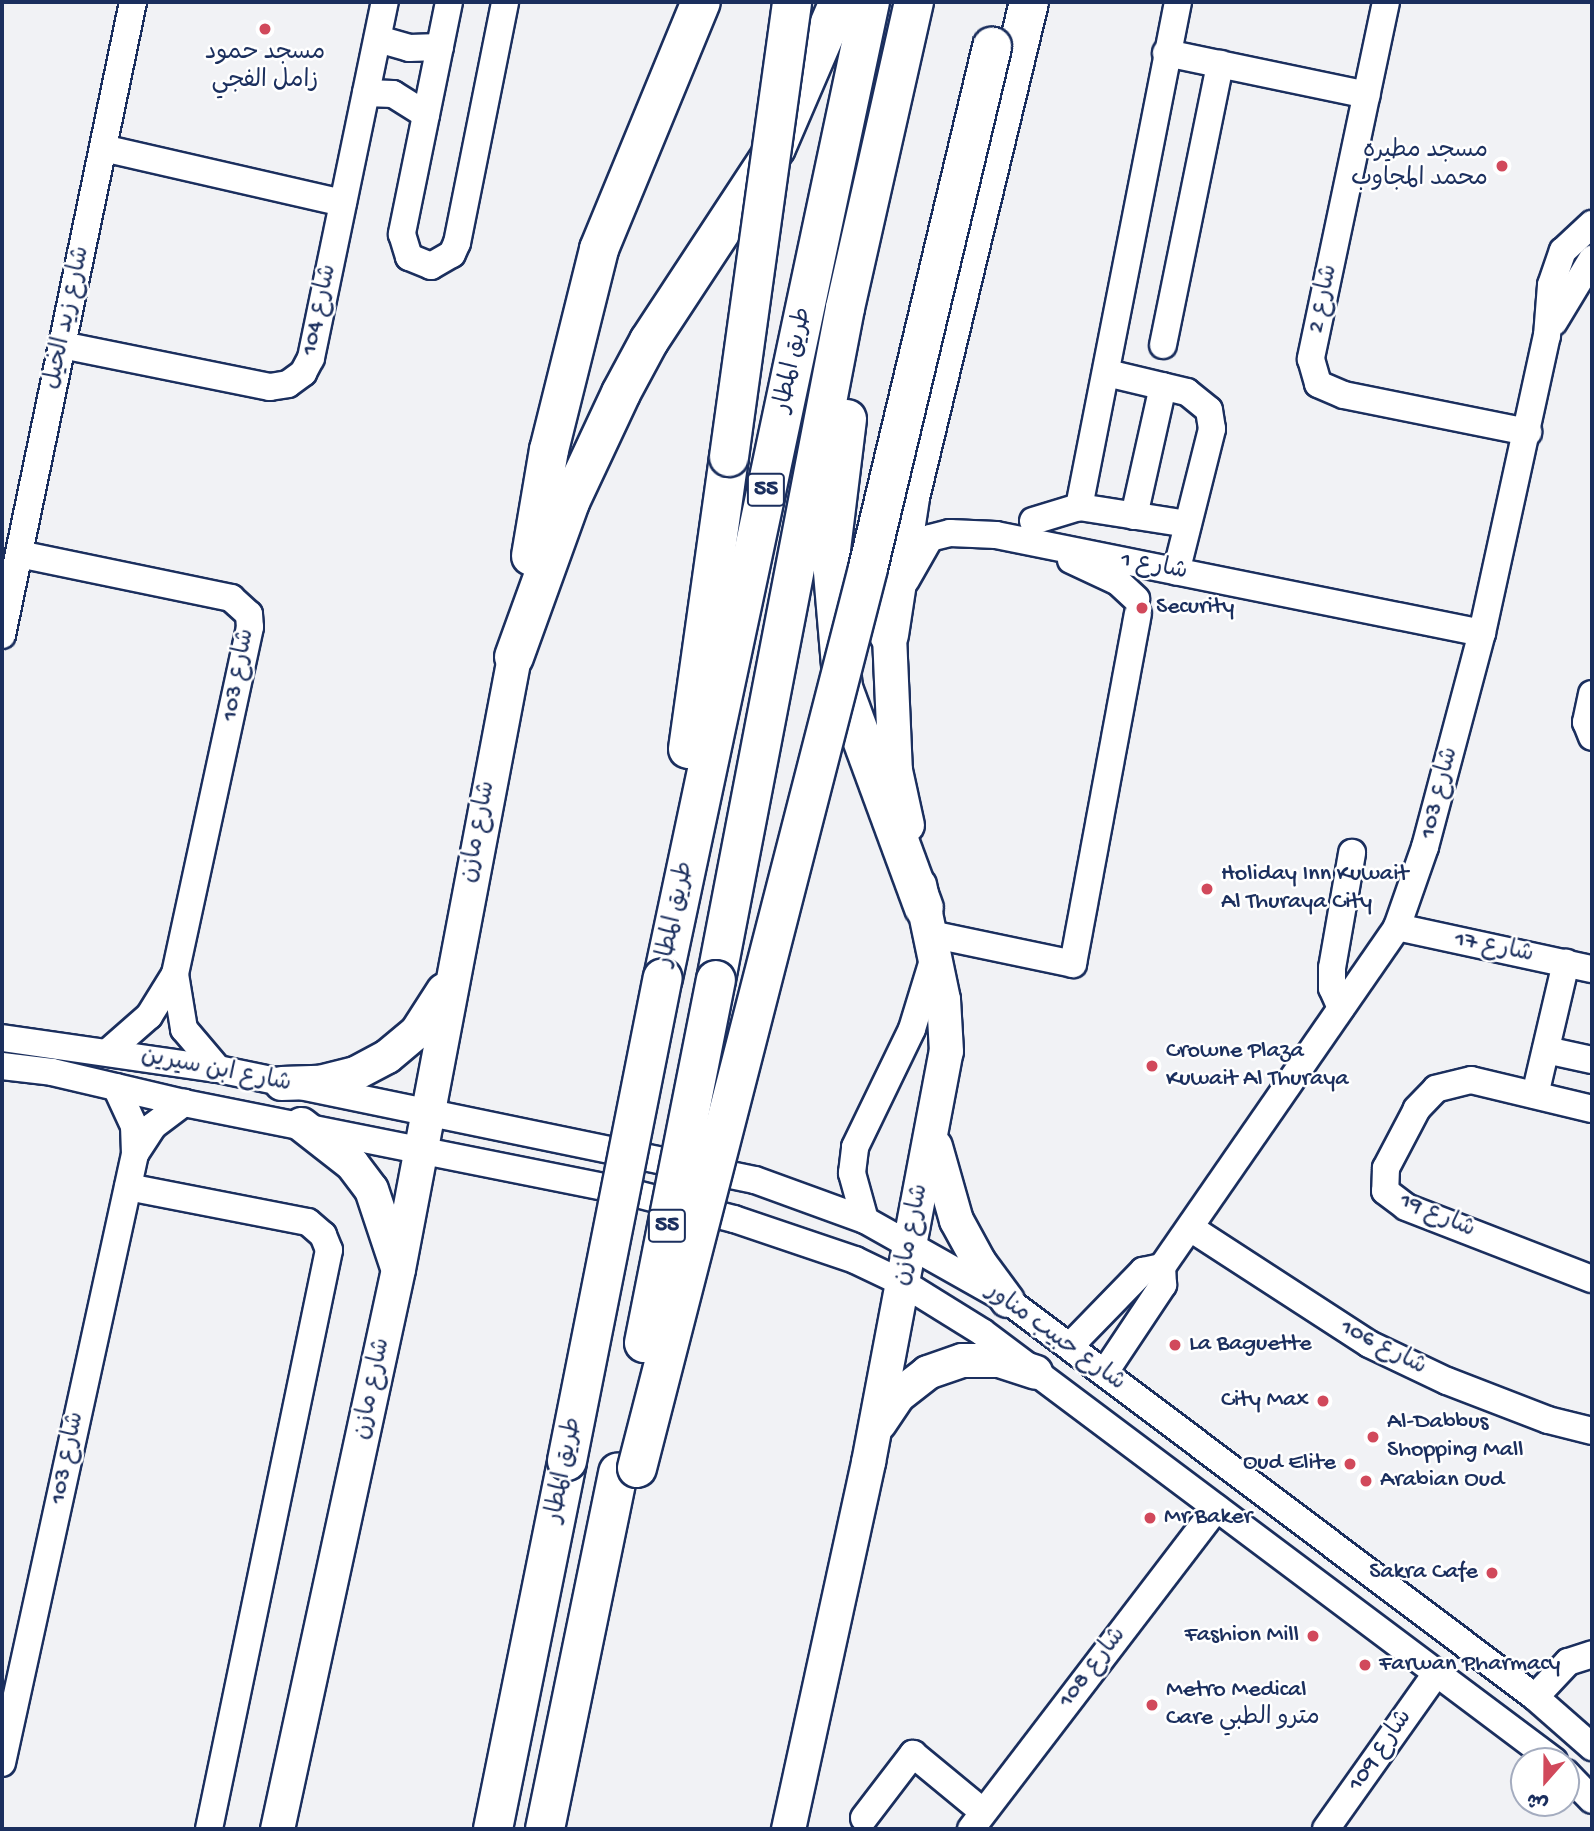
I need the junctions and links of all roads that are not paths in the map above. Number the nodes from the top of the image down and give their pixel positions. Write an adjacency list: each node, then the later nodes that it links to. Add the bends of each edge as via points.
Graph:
1 (133, 2): 21 (street, شارع زيد الخيل)
2 (385, 2): 14 (street, شارع 104)
3 (449, 2): 15 (street)
4 (506, 2): 20 (street, via 457,243 452,254 431,266 409,257 402,234)
5 (701, 2): 41 (highway, via 599,250 549,450)
6 (792, 2): 50 (highway, bridge, via 684,776)
7 (839, 2): 41 (highway, via 776,148 649,341 610,416 570,502)
8 (870, 2): 50 (highway, طريق المطار / 55)
9 (914, 2): 25 (highway, طريق المطار / 55)
10 (1001, 2): 83 (highway, bridge, via 864,582)
11 (1029, 2): 40 (highway, via 910,497)
12 (1178, 2): 16 (street)
13 (1386, 2): 19 (street, شارع 2)
14 (377, 38): 15 (street, via 408,48); 18 (street, شارع 104)
15 (440, 47): 20 (street)
16 (1166, 53): 17 (street); 29 (street)
17 (1220, 64): 19 (street); 28 (street)
18 (366, 93): 20 (street, via 393,94); 22 (street, شارع 104)
19 (1367, 95): 31 (street, شارع 2, via 1311,359 1318,384 1344,395)
20 (426, 115)
21 (103, 148): 22 (street); 27 (street, شارع زيد الخيل)
22 (343, 203): 27 (street, شارع 104, via 311,358 303,373 288,384 270,387)
23 (1592, 224): 26 (street, شارع 103, via 1582,229 1559,260 1551,285)
24 (1592, 259): 26 (street, شارع 103, via 1576,279)
25 (845, 308): 46 (highway, via 847,431 831,549 834,622 843,688); 83 (highway, طريق المطار / 55, bridge)
26 (1547, 336): 31 (street, شارع 103)
27 (62, 345): 36 (street, شارع زيد الخيل)
28 (1163, 345)
29 (1107, 373): 30 (street); 32 (street)
30 (1163, 386): 33 (street); 34 (street, via 1196,396 1212,419)
31 (1528, 432): 38 (street, شارع 103)
32 (1079, 507): 33 (street); 35 (street)
33 (1134, 516): 34 (street)
34 (1188, 524): 37 (street)
35 (1037, 533): 37 (street, شارع 1); 40 (street, شارع 1, via 950,533 930,538 908,575); 46 (street, via 1118,582 1137,606 1073,964)
36 (19, 554): 39 (street, شارع زيد الخيل); 51 (street, شارع 103, via 231,598 249,614 250,627)
37 (1177, 572): 38 (street, شارع 1)
38 (1482, 633): 45 (street, شارع 103, via 1425,847)
39 (2, 635)
40 (889, 635): 46 (main road, شارع مازن, via 895,770)
41 (514, 657): 47 (main road, شارع مازن)
42 (1592, 694): 43 (street, via 1586,722)
43 (1592, 737)
44 (1352, 853): 52 (street, via 1332,968 1332,988)
45 (1397, 927): 48 (street, شارع 17); 52 (street, شارع 103)
46 (929, 932): 66 (main road, شارع مازن, via 946,1051); 70 (street, via 912,1029 855,1147 852,1173)
47 (455, 954): 59 (main road, via 441,996 416,1032 387,1056 355,1073 319,1082); 64 (main road, شارع مازن)
48 (1566, 963): 49 (street, شارع 17); 54 (street)
49 (1592, 969)
50 (664, 975): 99 (highway, طريق المطار / 55, bridge)
51 (175, 984): 55 (street, شارع 103, via 149,1016); 58 (street, via 193,1044)
52 (1341, 1008): 71 (street, شارع 103)
53 (2, 1038): 55 (street, شارع ابن سيرين)
54 (1546, 1050): 56 (street); 61 (street)
55 (109, 1051): 58 (street, شارع ابن سيرين)
56 (1592, 1060)
57 (2, 1066): 60 (street, شارع ابن سيرين)
58 (218, 1069): 59 (street, شارع ابن سيرين)
59 (281, 1083): 64 (street, شارع ابن سيرين)
60 (116, 1087): 62 (street, شارع ابن سيرين); 68 (street, شارع 103, via 134,1126)
61 (1535, 1095): 63 (street, شارع 19); 75 (street, شارع 19, via 1471,1080 1436,1089 1417,1109 1386,1168 1385,1191 1406,1207)
62 (184, 1103): 65 (street, شارع ابن سيرين); 68 (street, شارع 103, via 153,1126)
63 (1592, 1109)
64 (429, 1112): 67 (main road, شارع مازن); 70 (street, شارع حبيب مناور, via 755,1180)
65 (301, 1124): 67 (street, شارع ابن سيرين); 74 (main road, via 352,1164 371,1189)
66 (932, 1128): 72 (main road, شارع مازن); 77 (main road, via 940,1175 956,1220)
67 (421, 1149): 74 (main road, شارع مازن); 76 (street, شارع حبيب مناور, via 734,1219 855,1260)
68 (135, 1154): 69 (street, شارع 103)
69 (128, 1187): 94 (street, شارع 103); 97 (street, via 309,1222 323,1235 329,1250)
70 (864, 1220): 72 (street, شارع حبيب مناور)
71 (1192, 1229): 73 (street, شارع 103); 81 (street, شارع 106, via 1369,1344 1447,1381 1548,1420)
72 (911, 1243): 76 (main road, شارع مازن); 77 (street, شارع حبيب مناور)
73 (1162, 1267): 78 (street, شارع 103, via 1143,1271); 80 (street, شارع 103, via 1163,1285)
74 (398, 1269): 98 (main road, شارع مازن)
75 (1592, 1279)
76 (903, 1283): 79 (street, شارع حبيب مناور); 82 (main road, شارع مازن)
77 (1007, 1300): 78 (street, شارع حبيب مناور)
78 (1070, 1346): 80 (street, شارع حبيب مناور)
79 (1035, 1372): 82 (main road, via 999,1360 975,1360 927,1372 898,1395 877,1426); 84 (street, شارع حبيب مناور)
80 (1105, 1373): 85 (street, شارع حبيب مناور)
81 (1592, 1431)
82 (868, 1462): 101 (main road, شارع مازن)
83 (628, 1470): 100 (highway, طريق المطار / 55, via 608,1530)
84 (1216, 1508): 87 (street, شارع حبيب مناور); 96 (street, شارع 108)
85 (1331, 1546): 86 (street, شارع حبيب مناور); 87 (street, via 1328,1568)
86 (1370, 1575): 88 (street, via 1347,1582 1342,1593); 91 (street, شارع حبيب مناور)
87 (1309, 1579): 88 (street, شارع حبيب مناور)
88 (1344, 1605): 90 (street, شارع حبيب مناور)
89 (1592, 1654): 91 (street, via 1568,1662)
90 (1437, 1672): 92 (street, شارع حبيب مناور); 102 (street, شارع 109)
91 (1535, 1697): 93 (street, شارع حبيب مناور)
92 (1536, 1747)
93 (1592, 1748)
94 (2, 1763)
95 (864, 1818): 96 (street, via 913,1755)
96 (976, 1820)
97 (209, 1829)
98 (277, 1829)
99 (493, 1829)
100 (545, 1829)
101 (788, 1829)
102 (1326, 1829)

